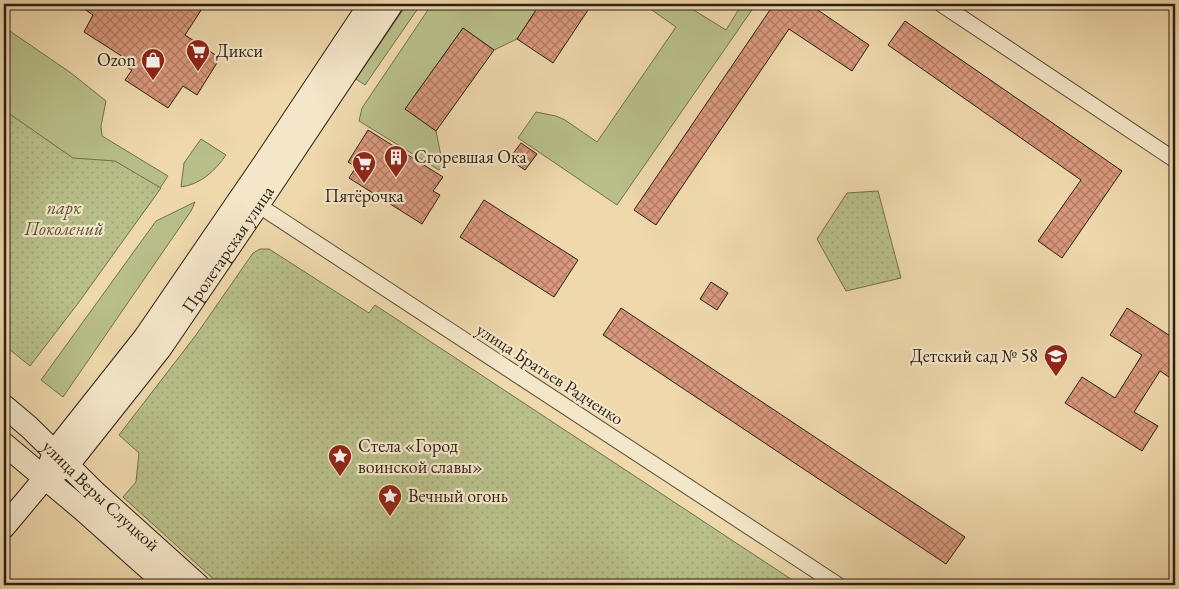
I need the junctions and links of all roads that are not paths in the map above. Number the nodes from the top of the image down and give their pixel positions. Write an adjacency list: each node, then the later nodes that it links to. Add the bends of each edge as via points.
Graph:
1 (370, 4): 5 (main road, Пролетарская улица)
2 (392, 4): 5 (main road, Пролетарская улица)
3 (942, 4): 4 (street)
4 (1175, 160)
5 (250, 200): 8 (main road, Пролетарская улица, via 145,337); 13 (street, улица Братьев Радченко)
6 (4, 406): 8 (main road, улица Веры Слуцкой)
7 (4, 444): 9 (main road, улица Веры Слуцкой)
8 (61, 458): 9 (main road, Пролетарская улица); 12 (main road, улица Веры Слуцкой)
9 (45, 478): 10 (main road, Пролетарская улица); 11 (main road, улица Веры Слуцкой)
10 (4, 526)
11 (167, 585)
12 (198, 585)
13 (838, 585)

